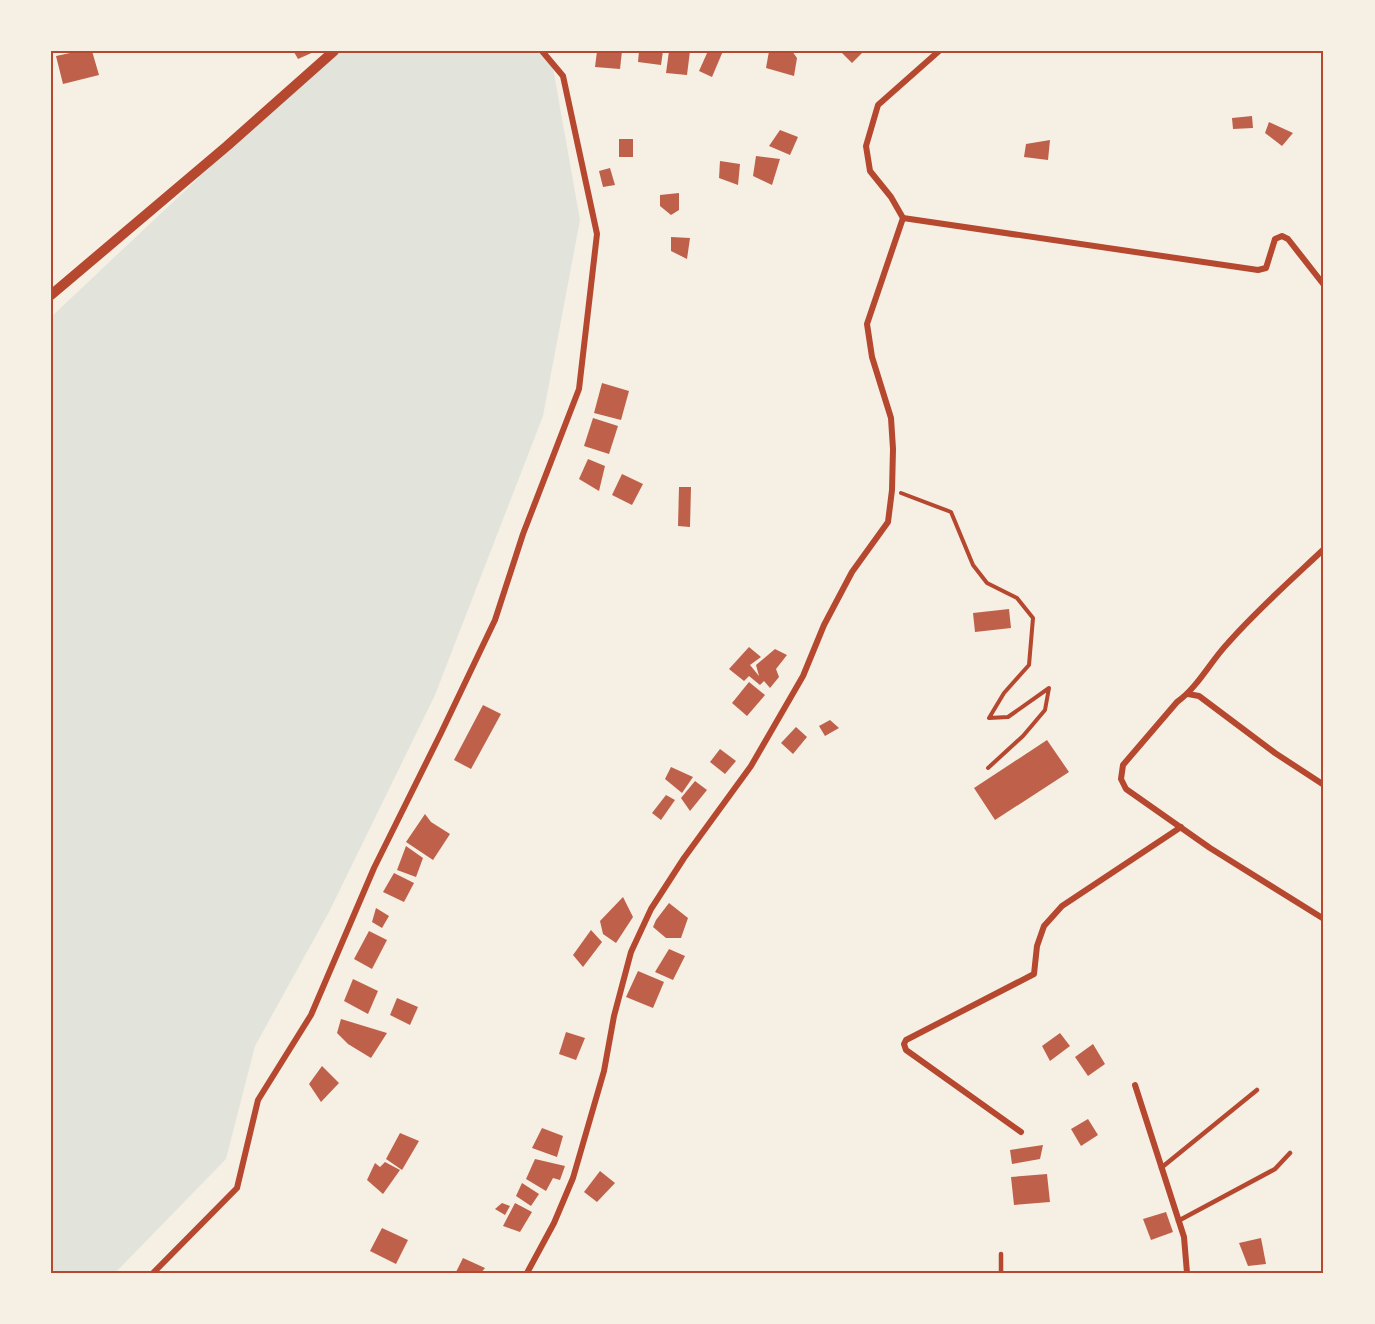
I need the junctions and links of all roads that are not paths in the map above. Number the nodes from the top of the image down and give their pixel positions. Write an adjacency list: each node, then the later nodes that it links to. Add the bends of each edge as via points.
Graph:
1 (334, 51): 6 (street)
2 (542, 51): 19 (street, via 563,76 597,234 579,389 523,534 495,620 374,868 311,1015 258,1100 237,1188)
3 (939, 51): 4 (street, via 878,105 866,146 870,171)
4 (903, 218): 5 (street, via 1258,270 1266,268 1275,239 1282,236); 20 (street, via 867,324 872,357 891,417 892,490 888,522 852,572 803,676 751,766 651,909 631,952 604,1071 573,1178)
5 (1324, 285)
6 (51, 295)
7 (1324, 549): 8 (street, via 1250,618)
8 (1188, 694): 9 (street, via 1199,696); 10 (street, via 1123,765 1121,779 1126,789)
9 (1324, 785)
10 (1181, 827): 11 (street); 14 (street, via 1062,906 1044,926 1034,974 906,1040 906,1050)
11 (1324, 919)
12 (1135, 1085): 16 (street)
13 (1257, 1090): 16 (lane)
14 (1021, 1132)
15 (1290, 1153): 17 (lane, via 1275,1169)
16 (1160, 1169): 17 (street)
17 (1178, 1221): 22 (street, via 1184,1237)
18 (1001, 1254): 21 (lane)
19 (153, 1273)
20 (527, 1273)
21 (1001, 1273)
22 (1186, 1273)

